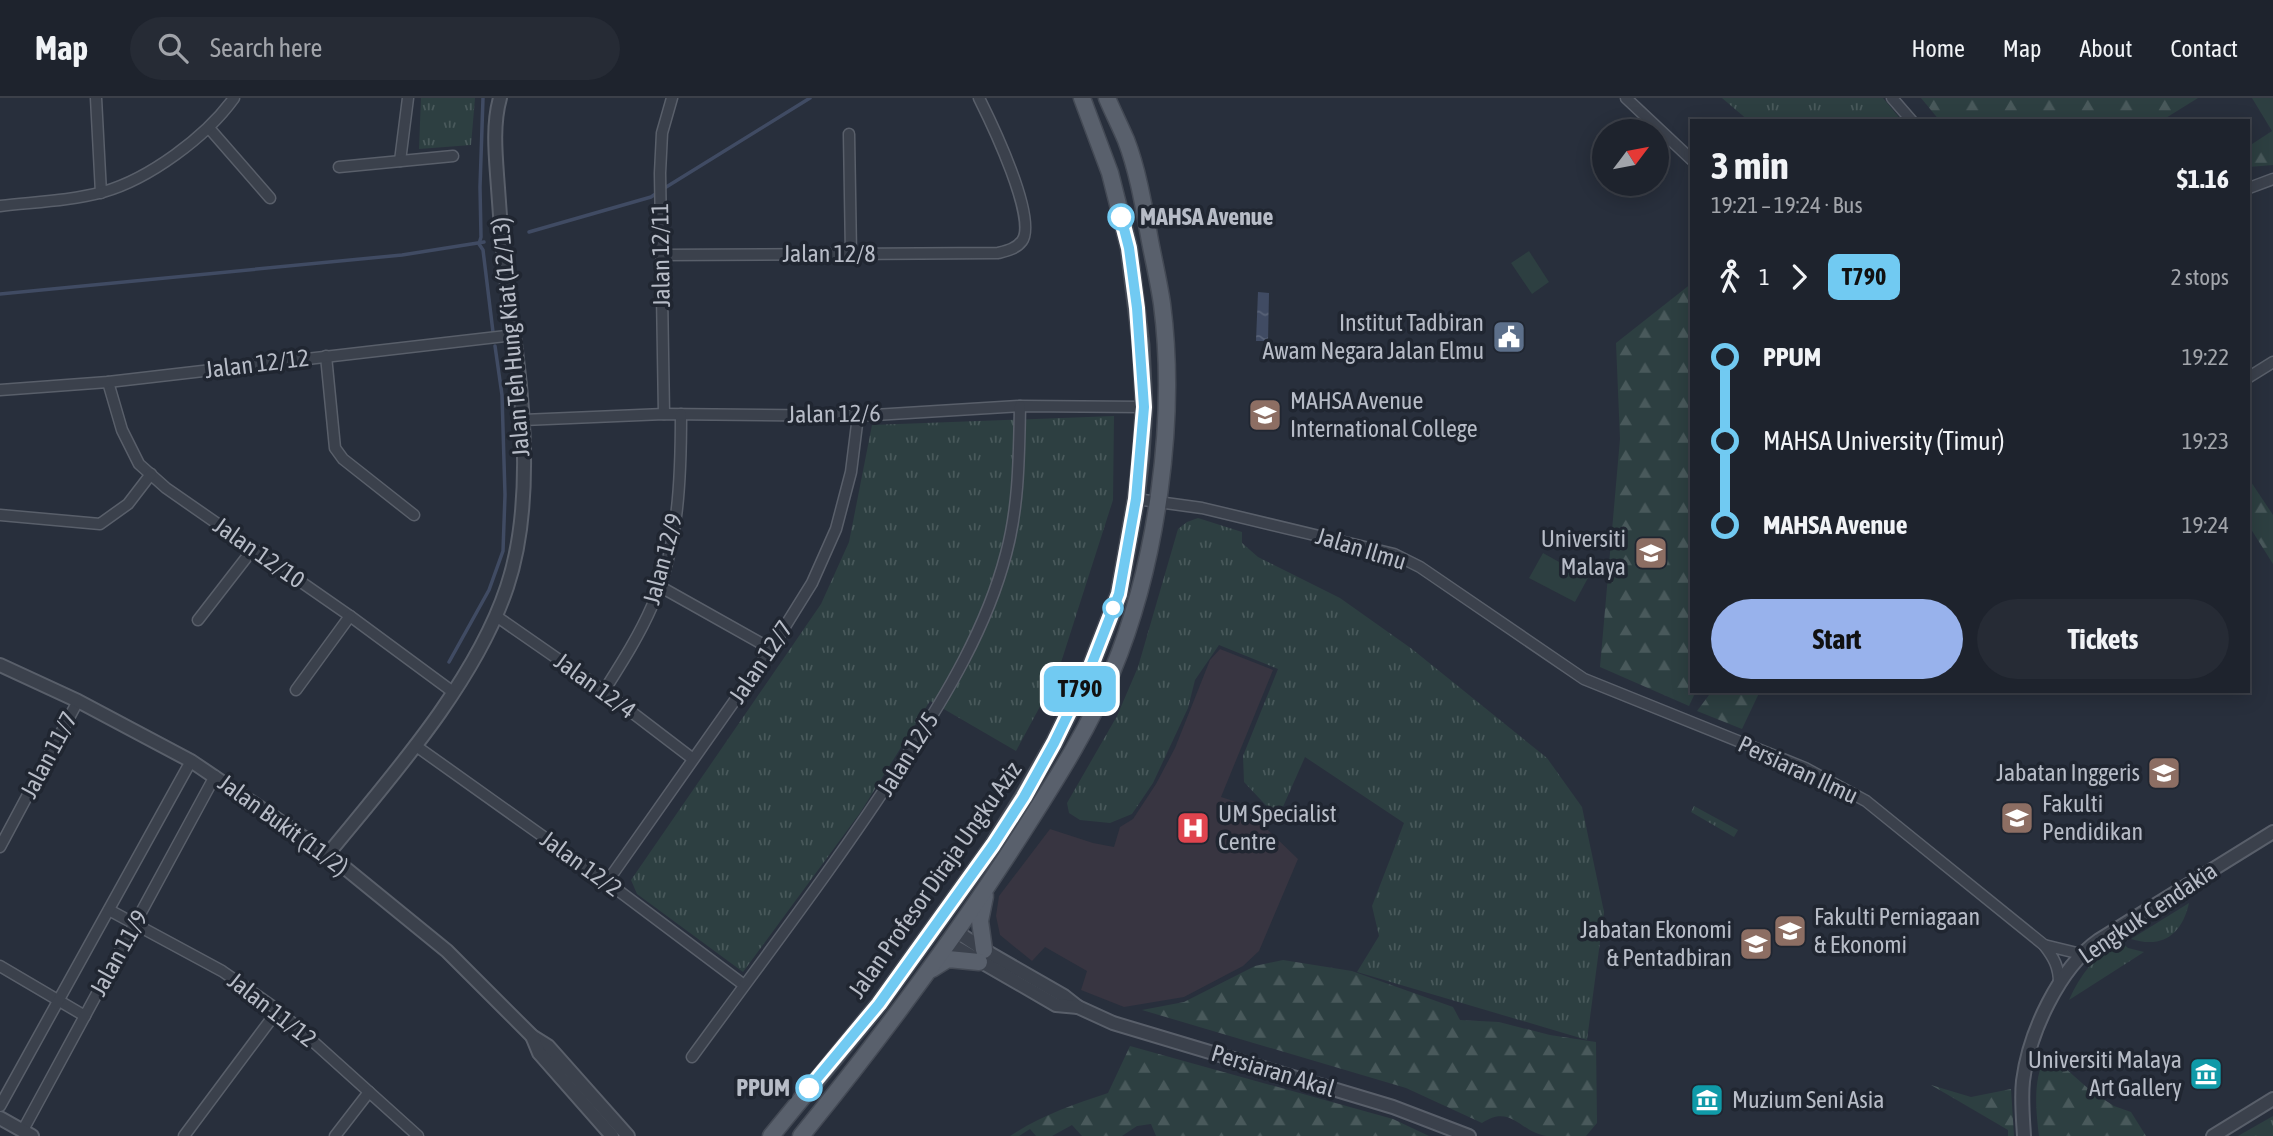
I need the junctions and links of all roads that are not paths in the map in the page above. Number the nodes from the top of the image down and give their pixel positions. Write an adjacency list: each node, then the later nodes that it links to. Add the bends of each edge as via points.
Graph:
1 (96, 98): 20 (street)
2 (234, 98): 12 (street)
3 (408, 98): 16 (street)
4 (500, 98): 25 (street, Jalan Teh Hung Kiat (12/13), via 495,150)
5 (672, 98): 24 (street, Jalan 12/11, via 662,133)
6 (979, 98): 23 (street, Jalan 12/8, via 1023,209 1021,242 998,253)
7 (1082, 98): 32 (main road, Jalan Profesor Diraja Ungku Aziz, via 1110,173 1129,248 1142,345)
8 (1107, 98): 39 (main road, Jalan Profesor Diraja Ungku Aziz, via 1127,142 1162,305 1166,388)
9 (1626, 98): 15 (street)
10 (1892, 98): 11 (street)
11 (1910, 119)
12 (209, 128): 20 (street, via 154,168); 21 (street)
13 (849, 134): 23 (street)
14 (453, 156): 16 (street)
15 (1690, 158)
16 (400, 161): 17 (street)
17 (339, 167)
18 (2273, 179): 19 (street)
19 (2250, 188)
20 (101, 192): 22 (street)
21 (270, 198)
22 (0, 206)
23 (851, 254): 24 (street, Jalan 12/8)
24 (661, 255): 33 (street, Jalan 12/11)
25 (514, 335): 26 (street, Jalan 12/12); 36 (street, Jalan Teh Hung Kiat (12/13))
26 (326, 356): 29 (street, Jalan 12/12); 41 (street, via 335,448)
27 (2273, 362): 28 (street)
28 (2250, 376)
29 (108, 382): 30 (street, Jalan 12/12); 37 (street, Jalan 12/10, via 121,430 139,464)
30 (0, 390)
31 (1020, 407): 32 (street, Jalan 12/6); 35 (street, Jalan 12/6); 74 (street, Jalan 12/5, via 1018,480 1006,554 982,619 937,708 868,816)
32 (1144, 407): 38 (main road, Jalan Profesor Diraja Ungku Aziz)
33 (664, 414): 34 (street, Jalan 12/6); 36 (street, Jalan 12/6)
34 (681, 414): 35 (street, Jalan 12/6); 43 (street, Jalan 12/9, via 678,507)
35 (858, 415): 47 (street, Jalan 12/7, via 851,472 836,528 812,583)
36 (523, 420): 45 (street, Jalan Teh Hung Kiat (12/13), via 518,544)
37 (151, 474): 40 (street, via 128,504 100,524); 42 (street, Jalan 12/10)
38 (1136, 499): 39 (street, Jalan Ilmu); 59 (main road, Jalan Profesor Diraja Ungku Aziz, via 1119,594 1089,671 1048,754)
39 (1158, 502): 49 (street, Jalan Ilmu, via 1202,508 1394,554); 63 (main road, Jalan Profesor Diraja Ungku Aziz, via 1139,598 1112,673 1078,743)
40 (0, 515)
41 (414, 515)
42 (253, 549): 44 (street, Jalan 12/10); 46 (street)
43 (659, 586): 47 (street); 51 (street, Jalan 12/9, via 653,606)
44 (349, 616): 50 (street); 52 (street, Jalan 12/10)
45 (496, 616): 51 (street, Jalan 12/4); 52 (street, Jalan Teh Hung Kiat (12/13))
46 (198, 621)
47 (771, 649): 55 (street, Jalan 12/7)
48 (0, 665): 53 (street, Jalan Bukit (11/2))
49 (1596, 684): 67 (street, Persiaran Ilmu, via 1805,768 1866,801)
50 (296, 690)
51 (604, 691): 55 (street, Jalan 12/4)
52 (453, 692): 54 (street, Jalan Teh Hung Kiat (12/13))
53 (78, 701): 56 (street, Jalan Bukit (11/2)); 60 (street, Jalan 11/7)
54 (416, 746): 61 (street, Jalan Teh Hung Kiat (12/13)); 62 (street, Jalan 12/2)
55 (693, 758): 62 (street, Jalan 12/7)
56 (191, 761): 57 (street, Jalan Bukit (11/2)); 64 (street, Jalan 11/9)
57 (215, 776): 61 (street, Jalan Bukit (11/2)); 65 (street, Jalan 11/9)
58 (2273, 832): 68 (street, Lengkuk Cendakia)
59 (993, 845): 66 (main road); 71 (main road, Jalan Profesor Diraja Ungku Aziz)
60 (0, 847)
61 (328, 855): 78 (street, Jalan Bukit (11/2), via 447,951)
62 (607, 882): 74 (street, Jalan 12/2)
63 (988, 887): 66 (main road, Jalan Profesor Diraja Ungku Aziz); 69 (main road, via 980,921)
64 (109, 910): 65 (street, Jalan 11/12); 75 (street, Jalan 11/9)
65 (135, 924): 76 (street, Jalan 11/12, via 222,971); 77 (street, Jalan 11/9)
66 (950, 936): 69 (street, Persiaran Akal); 71 (main road); 72 (main road, Jalan Profesor Diraja Ungku Aziz)
67 (2044, 946): 68 (street, Persiaran Ilmu); 73 (street, Persiaran Ilmu, via 2059,970)
68 (2081, 954): 73 (street, Lengkuk Cendakia)
69 (981, 956): 72 (main road, via 948,959); 92 (street, Persiaran Akal, via 1056,1005 1078,1007 1113,1023 1393,1107)
70 (0, 966): 75 (street)
71 (899, 976): 90 (main road, Jalan Profesor Diraja Ungku Aziz)
72 (922, 977): 91 (main road, Jalan Profesor Diraja Ungku Aziz)
73 (2059, 983): 93 (street, Lengkuk Cendakia, via 2025,1063)
74 (744, 985): 79 (street, Jalan 12/5)
75 (58, 1000): 77 (street); 82 (street, Jalan 11/9)
76 (278, 1010): 80 (street, Jalan 11/12); 85 (street)
77 (85, 1016): 84 (street, Jalan 11/9)
78 (532, 1036): 88 (street, Jalan Bukit (11/2), via 539,1053); 89 (street, Jalan Bukit (11/2), via 548,1046)
79 (692, 1057)
80 (369, 1092): 86 (street); 87 (street, Jalan 11/12)
81 (2273, 1099): 94 (street)
82 (0, 1106)
83 (0, 1118): 84 (street)
84 (27, 1133)
85 (184, 1136)
86 (335, 1136)
87 (418, 1136)
88 (612, 1136)
89 (628, 1136)
90 (771, 1136)
91 (801, 1136)
92 (1469, 1136)
93 (2024, 1136)
94 (2213, 1136)

